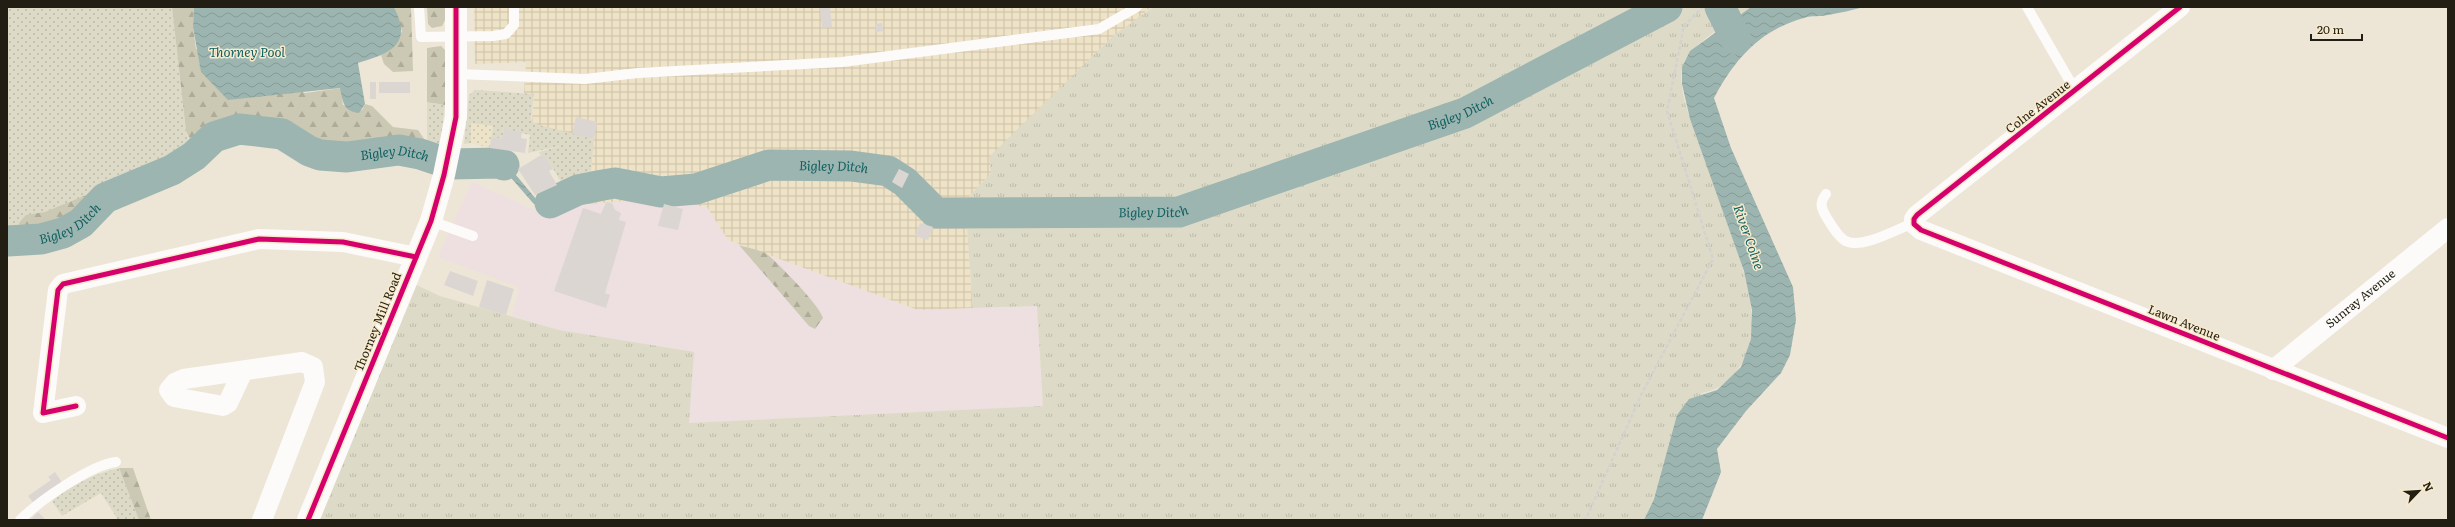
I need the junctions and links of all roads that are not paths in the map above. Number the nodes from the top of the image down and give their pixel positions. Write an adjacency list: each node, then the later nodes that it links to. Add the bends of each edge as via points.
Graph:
1 (419, 7): 7 (lane, via 420,37)
2 (456, 7): 7 (street, Thorney Mill Road)
3 (514, 7): 7 (lane, via 514,25 506,34)
4 (1137, 7): 8 (lane, via 1100,29 842,62 638,73 585,79)
5 (2027, 7): 9 (lane)
6 (2180, 7): 9 (street, Colne Avenue)
7 (457, 36): 8 (street, Thorney Mill Road)
8 (457, 74): 11 (street, Thorney Mill Road, via 456,117 444,175)
9 (2075, 90): 12 (street, Colne Avenue, via 1917,215)
10 (1826, 194): 12 (lane, via 1821,200 1821,209 1837,234 1845,241 1869,241)
11 (430, 220): 14 (lane); 15 (street, Thorney Mill Road)
12 (1913, 224): 16 (street, Lawn Avenue, via 1921,230)
13 (2448, 228): 16 (street, Sunray Avenue)
14 (473, 236)
15 (416, 257): 18 (street, via 343,242 259,240 63,284 58,290 43,413); 23 (street, Thorney Mill Road)
16 (2273, 370): 19 (street, Lawn Avenue)
17 (243, 371): 22 (street, via 302,362 313,367 316,375)
18 (76, 406)
19 (2448, 438)
20 (116, 462): 21 (lane, via 73,480)
21 (20, 520)
22 (262, 520)
23 (308, 520)

